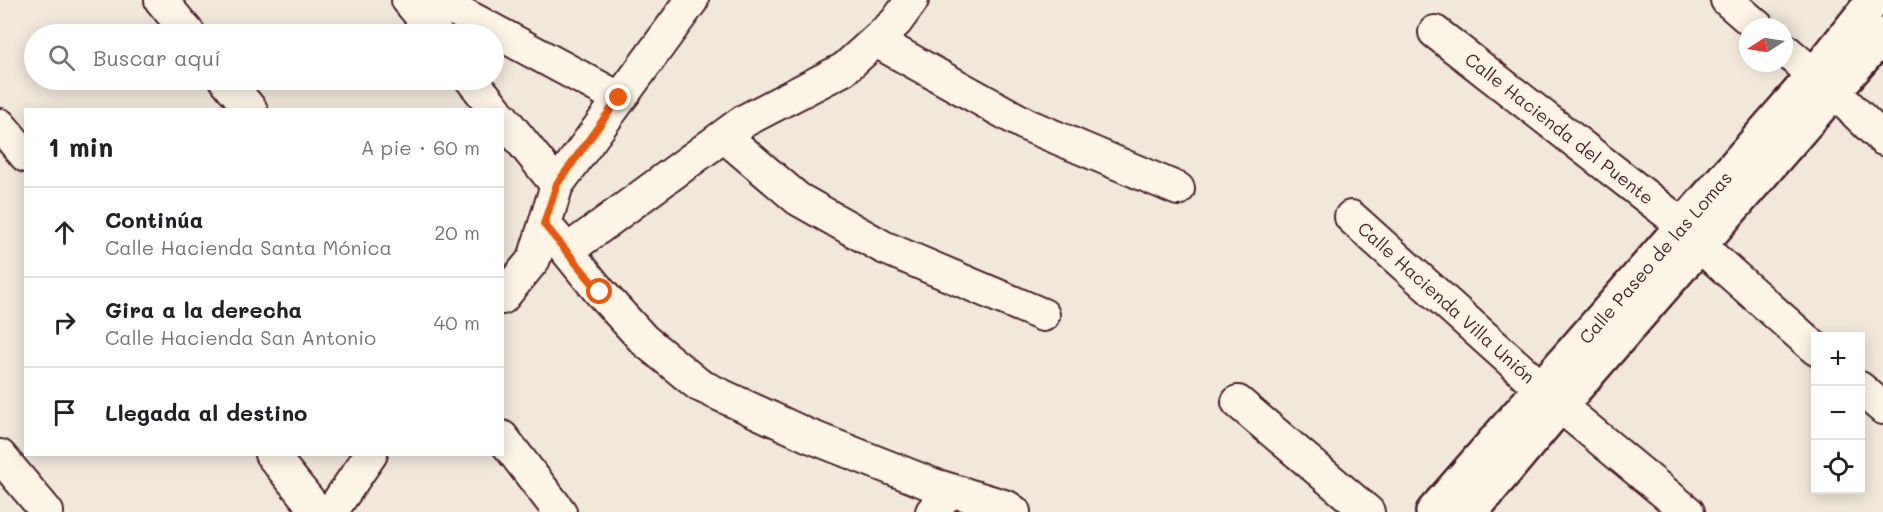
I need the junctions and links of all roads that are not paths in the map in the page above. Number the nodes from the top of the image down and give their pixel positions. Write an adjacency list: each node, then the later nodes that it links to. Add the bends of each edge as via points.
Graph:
1 (160, 0): 9 (street)
2 (408, 0): 10 (street)
3 (437, 0): 11 (street)
4 (692, 0): 20 (street)
5 (912, 0): 15 (street)
6 (1726, 0): 8 (street)
7 (1874, 0): 17 (main road, Calle Paseo de las Lomas)
8 (1747, 18)
9 (180, 24)
10 (428, 24)
11 (482, 24)
12 (1435, 32): 32 (street, Calle Hacienda del Puente)
13 (1883, 35): 17 (main road, Calle Paseo de las Lomas)
14 (504, 36): 20 (street)
15 (876, 41): 25 (street, via 844,69 744,121); 29 (street, via 1028,125)
16 (1793, 57): 17 (street)
17 (1824, 84): 26 (street); 32 (main road, Calle Paseo de las Lomas)
18 (234, 90): 21 (street)
19 (480, 90): 22 (street)
20 (619, 98): 28 (street)
21 (249, 108)
22 (494, 108)
23 (504, 119): 28 (street)
24 (0, 125): 27 (street)
25 (724, 136): 33 (street); 35 (street, via 798,199 874,242)
26 (1883, 139)
27 (24, 154)
28 (557, 184): 31 (street)
29 (1178, 189)
30 (1351, 217): 38 (street, Calle Hacienda Villa Unión)
31 (544, 224): 33 (street); 34 (street, via 534,259)
32 (1692, 236): 36 (street, Calle Hacienda del Puente); 38 (main road, Calle Paseo de las Lomas)
33 (567, 251): 45 (street, via 644,340 699,385 807,435 931,484)
34 (504, 296)
35 (1043, 315)
36 (1811, 344)
37 (1865, 392): 40 (street)
38 (1551, 397): 52 (main road, Calle Paseo de las Lomas); 53 (main road, Calle Paseo de las Lomas); 54 (street, Calle Hacienda Villa Unión)
39 (1238, 402): 51 (street)
40 (1883, 408)
41 (504, 440): 49 (street)
42 (0, 456): 46 (street)
43 (273, 456): 47 (street)
44 (370, 456): 48 (street)
45 (941, 501): 50 (street, via 1007,507)
46 (46, 512)
47 (318, 512)
48 (331, 512)
49 (560, 512)
50 (1014, 512)
51 (1368, 512)
52 (1433, 512)
53 (1470, 512)
54 (1688, 512)

